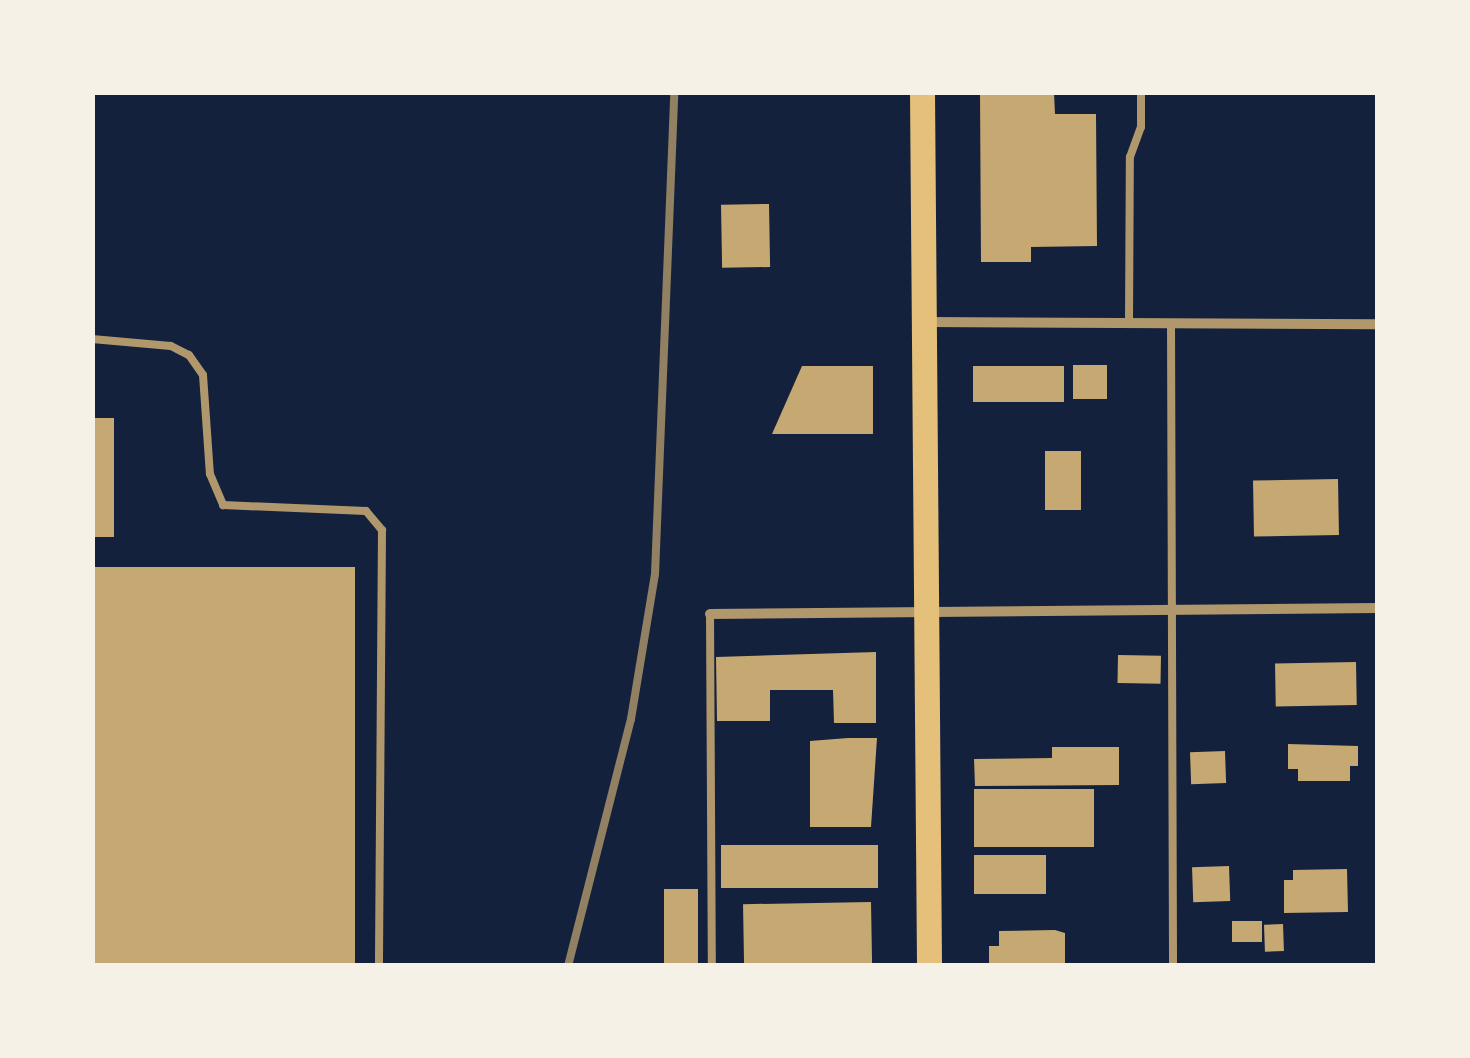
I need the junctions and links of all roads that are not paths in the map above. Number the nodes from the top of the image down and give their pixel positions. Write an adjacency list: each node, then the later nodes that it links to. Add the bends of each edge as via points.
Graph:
1 (922, 92): 3 (main road)
2 (1141, 92): 4 (lane, via 1141,127 1130,157)
3 (924, 322): 4 (street); 10 (main road)
4 (1129, 323): 5 (street)
5 (1172, 323): 6 (street); 8 (lane)
6 (1378, 324)
7 (92, 339): 12 (lane, via 171,346 190,355 203,375 210,474 223,506 366,511 382,530)
8 (1173, 608): 9 (street); 10 (street); 15 (lane)
9 (1378, 608)
10 (926, 609): 11 (street); 14 (main road)
11 (710, 614): 13 (lane)
12 (380, 966)
13 (712, 966)
14 (929, 966)
15 (1172, 966)

